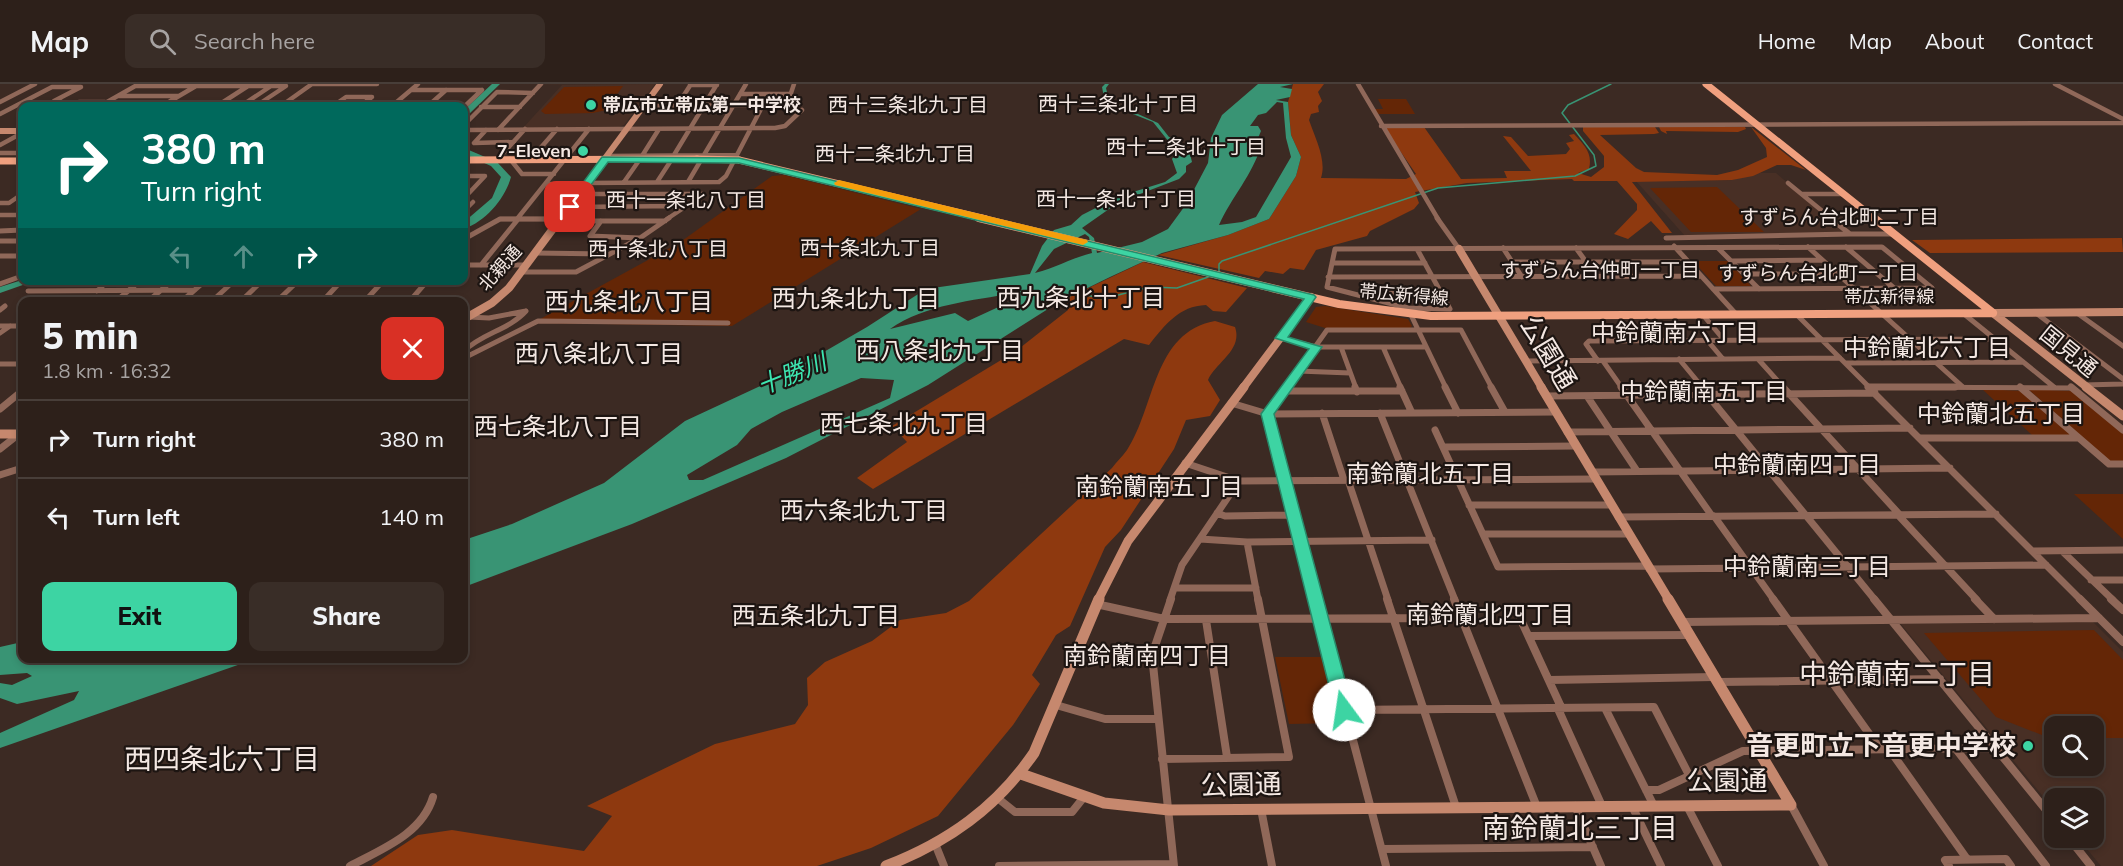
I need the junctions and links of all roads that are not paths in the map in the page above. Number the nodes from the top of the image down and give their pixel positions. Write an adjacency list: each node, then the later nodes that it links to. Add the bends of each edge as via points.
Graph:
1 (35, 84): 28 (street)
2 (67, 84): 20 (street)
3 (312, 84): 4 (street); 37 (street)
4 (376, 84)
5 (418, 84): 21 (street)
6 (541, 84): 23 (street)
7 (660, 84): 48 (street, 北親通)
8 (691, 84): 9 (street); 44 (street)
9 (717, 84): 45 (street)
10 (746, 84): 24 (street)
11 (794, 84): 25 (street)
12 (1358, 84): 56 (street)
13 (1706, 84): 55 (main road, 帯広新得線)
14 (2055, 84): 54 (street)
15 (137, 85): 17 (street); 26 (street)
16 (214, 85): 17 (street); 18 (street)
17 (196, 86): 27 (street)
18 (248, 86): 19 (street); 34 (street)
19 (271, 86): 35 (street); 36 (street, via 286,86)
20 (62, 87): 29 (street, via 52,87); 30 (street, via 81,87)
21 (412, 90): 22 (street); 40 (street)
22 (446, 90): 41 (street); 42 (street, via 482,90)
23 (533, 93): 49 (street, via 497,92); 50 (street)
24 (740, 94): 25 (street); 46 (street)
25 (791, 94): 47 (street, via 787,105)
26 (118, 96): 27 (street); 32 (street)
27 (179, 96): 33 (street)
28 (0, 102)
29 (23, 102)
30 (54, 102)
31 (79, 102): 32 (street)
32 (107, 102)
33 (169, 102)
34 (223, 102)
35 (247, 102)
36 (262, 102)
37 (287, 102)
38 (339, 102): 39 (street, via 346,97 372,97)
39 (365, 102)
40 (397, 102)
41 (432, 102)
42 (468, 103)
43 (18, 105): 52 (street)
44 (677, 105): 45 (street); 48 (street)
45 (705, 105): 46 (street); 66 (street)
46 (734, 105): 47 (street); 58 (street)
47 (763, 105): 59 (street)
48 (644, 106): 64 (street, 北親通)
49 (482, 107): 50 (street); 53 (street)
50 (520, 107): 60 (street)
51 (802, 110): 59 (street, via 781,127)
52 (0, 114)
53 (468, 121)
54 (2123, 121): 55 (street)
55 (1757, 125): 56 (street); 103 (main road, 帯広新得線)
56 (1381, 126): 128 (street)
57 (18, 128): 70 (street)
58 (720, 128): 59 (street); 66 (street); 80 (street)
59 (751, 128): 81 (street)
60 (498, 129): 61 (street); 68 (street)
61 (525, 129): 62 (street); 73 (street)
62 (557, 129): 63 (street); 84 (street)
63 (589, 129): 64 (street); 85 (street)
64 (627, 129): 65 (street); 86 (street, 北親通)
65 (659, 129): 66 (street); 78 (street)
66 (690, 129): 79 (street)
67 (468, 130): 68 (street)
68 (486, 130): 73 (street, via 474,143)
69 (0, 131): 70 (street)
70 (13, 131): 71 (street)
71 (18, 132)
72 (18, 134): 74 (street)
73 (514, 142): 82 (street)
74 (0, 145)
75 (0, 153): 76 (street)
76 (18, 155)
77 (18, 156): 88 (main road)
78 (642, 156): 79 (street); 86 (street)
79 (674, 156): 80 (street)
80 (700, 158): 81 (main road, 帯広新得線, bridge); 86 (main road, 帯広新得線); 90 (street); 95 (street)
81 (738, 158): 95 (street, via 718,182); 183 (main road, 帯広新得線)
82 (497, 159): 83 (main road, 帯広新得線); 87 (main road, 帯広新得線)
83 (510, 159): 84 (main road, 帯広新得線); 91 (street, via 522,174)
84 (531, 159): 85 (main road, 帯広新得線)
85 (566, 159): 86 (main road, 帯広新得線); 91 (street)
86 (605, 159): 89 (street); 96 (street, 北親通)
87 (470, 160)
88 (3, 161)
89 (638, 162): 90 (street); 93 (street)
90 (670, 162): 94 (street)
91 (554, 174): 98 (street)
92 (468, 176): 99 (street, via 485,176)
93 (624, 182): 94 (street); 96 (street)
94 (657, 182): 95 (street)
95 (688, 182)
96 (587, 183): 98 (street); 100 (street, 北親通)
97 (1788, 183): 102 (street)
98 (545, 184): 109 (street)
99 (468, 193)
100 (578, 194): 101 (street); 106 (street, 北親通)
101 (703, 194)
102 (1802, 194): 103 (street); 115 (street)
103 (1845, 194): 116 (main road, 帯広新得線)
104 (18, 196): 105 (street)
105 (0, 202)
106 (570, 207): 110 (street, 北親通); 111 (street, via 683,207)
107 (0, 215): 108 (street)
108 (18, 215)
109 (517, 219): 110 (street); 117 (street, via 495,221); 141 (street)
110 (559, 220): 112 (street); 129 (street, 北親通)
111 (665, 220): 112 (street); 118 (street)
112 (601, 221): 118 (street, via 590,236)
113 (18, 230): 114 (street)
114 (0, 231)
115 (1850, 234): 116 (street); 124 (street, via 1666,238)
116 (1894, 234): 185 (main road, 帯広新得線)
117 (468, 237)
118 (640, 238): 130 (street)
119 (0, 241): 120 (street)
120 (18, 241)
121 (1846, 247): 126 (street); 164 (street); 164 (street, via 1882,247 1932,288)
122 (1503, 248): 123 (street); 128 (street); 135 (street)
123 (1576, 248): 124 (street); 136 (street)
124 (1676, 248): 125 (street); 137 (street)
125 (1718, 248): 126 (street); 134 (street)
126 (1808, 248): 133 (street)
127 (1418, 249): 128 (street); 138 (street, via 1335,249); 139 (street)
128 (1459, 249): 149 (street, 公園通)
129 (535, 253): 130 (street); 142 (street, 北親通)
130 (609, 254): 143 (street, via 576,272)
131 (0, 256): 132 (street)
132 (18, 256)
133 (1822, 260): 134 (street); 145 (street)
134 (1731, 261): 144 (street)
135 (1512, 262): 136 (street); 150 (street)
136 (1586, 262): 137 (street); 151 (street)
137 (1688, 262): 146 (street)
138 (1332, 263): 139 (street); 148 (street)
139 (1425, 263): 152 (street)
140 (468, 265): 141 (street)
141 (481, 265): 142 (street)
142 (526, 265): 143 (street, 北親通)
143 (521, 272): 196 (street, 北親通, via 498,298)
144 (1744, 274): 145 (street); 166 (street)
145 (1837, 274): 167 (street)
146 (1701, 276): 151 (street); 165 (street)
147 (18, 277): 153 (street)
148 (1328, 277): 152 (street); 184 (street, via 1327,287)
149 (1476, 277): 150 (street); 152 (street); 194 (street, 公園通)
150 (1522, 277): 151 (street)
151 (1598, 277)
152 (1432, 278): 173 (street)
153 (0, 284)
154 (104, 285): 172 (street)
155 (135, 285): 168 (street)
156 (167, 285): 169 (street)
157 (200, 285): 170 (street)
158 (229, 285): 177 (street)
159 (258, 285): 178 (street)
160 (294, 285): 179 (street)
161 (337, 285): 180 (street)
162 (379, 285): 181 (street)
163 (424, 285): 182 (street)
164 (1894, 288): 167 (street)
165 (1713, 289): 166 (street); 188 (street)
166 (1759, 289): 167 (street)
167 (1854, 289): 190 (street)
168 (129, 290): 169 (street); 172 (street); 174 (street)
169 (161, 290): 170 (street); 175 (street)
170 (195, 290): 176 (street)
171 (28, 291): 172 (street)
172 (97, 291)
173 (1441, 293): 184 (street, via 1375,293); 184 (street, via 1450,309 1408,308)
174 (121, 297)
175 (153, 297)
176 (187, 297)
177 (216, 297)
178 (245, 297)
179 (281, 297)
180 (327, 297)
181 (369, 297)
182 (414, 297)
183 (1311, 297): 193 (main road, 帯広新得線); 204 (street)
184 (1368, 298)
185 (1993, 313): 186 (street); 191 (main road, 帯広新得線); 231 (street, 国見通)
186 (2036, 313): 187 (street); 229 (street)
187 (2077, 313): 192 (street); 211 (street)
188 (1736, 314): 189 (main road, 帯広新得線); 195 (main road, 帯広新得線)
189 (1796, 314): 190 (main road, 帯広新得線); 209 (street)
190 (1881, 314): 191 (main road, 帯広新得線); 205 (street)
191 (1964, 314): 206 (street)
192 (2121, 314)
193 (1411, 315): 194 (main road, 帯広新得線); 202 (street)
194 (1498, 315): 195 (main road, 帯広新得線); 221 (street, 公園通)
195 (1702, 315): 208 (street)
196 (468, 317)
197 (468, 318): 210 (street, via 526,311)
198 (728, 323): 216 (street, via 538,321)
199 (0, 326): 200 (street)
200 (10, 326): 201 (street); 203 (street)
201 (18, 326)
202 (1418, 330): 212 (street, via 1327,330); 215 (street); 248 (street, via 1461,330)
203 (0, 333)
204 (1281, 338): 212 (street); 245 (street)
205 (1909, 339): 206 (street); 209 (street); 223 (street)
206 (1995, 339): 224 (street)
207 (1707, 340): 208 (street); 218 (street); 222 (street, via 1588,341 1586,344)
208 (1724, 340): 209 (street)
209 (1821, 340): 220 (street)
210 (468, 346)
211 (2123, 346)
212 (1316, 347): 213 (street); 227 (street)
213 (1341, 347): 214 (street); 228 (street)
214 (1383, 347): 215 (street); 237 (street)
215 (1426, 347): 247 (street)
216 (468, 356)
217 (1679, 359): 218 (street); 222 (street); 240 (street)
218 (1723, 359): 219 (street)
219 (1758, 359): 220 (street); 241 (street)
220 (1842, 360): 223 (street); 235 (street)
221 (1526, 361): 222 (street); 243 (street, 公園通)
222 (1600, 361): 242 (street)
223 (1935, 362): 224 (street); 232 (street)
224 (2023, 362): 234 (street)
225 (18, 364): 226 (street)
226 (1, 365)
227 (1298, 371): 228 (street); 236 (street)
228 (1350, 373): 238 (street)
229 (2123, 379)
230 (2123, 384): 231 (street)
231 (2083, 385): 254 (street, 国見通)
232 (1963, 387): 233 (street); 235 (street)
233 (2020, 387): 234 (street); 267 (street)
234 (2054, 387): 259 (street, via 2070,386)
235 (1872, 390): 241 (street); 255 (street)
236 (1284, 391): 238 (street); 253 (street)
237 (1402, 391): 238 (street); 252 (street)
238 (1357, 392)
239 (18, 394): 246 (street)
240 (1708, 394): 241 (street); 242 (street); 257 (street)
241 (1789, 394): 258 (street)
242 (1628, 395): 244 (street); 260 (street)
243 (1546, 396): 244 (street); 249 (street, 公園通)
244 (1587, 396): 262 (street)
245 (1232, 403): 253 (street); 271 (street)
246 (0, 409)
247 (1458, 412): 248 (street); 252 (street)
248 (1505, 412): 249 (street)
249 (1556, 412): 261 (street, 公園通)
250 (1322, 413): 251 (street); 253 (street); 281 (street)
251 (1380, 413): 252 (street); 282 (street)
252 (1412, 413)
253 (1268, 414): 285 (street)
254 (2123, 416)
255 (1910, 428): 258 (street); 266 (street)
256 (1435, 430): 269 (street)
257 (1737, 430): 258 (street); 260 (street); 276 (street)
258 (1822, 430): 275 (street)
259 (2123, 430)
260 (1653, 431): 262 (street); 278 (street)
261 (1568, 432): 262 (street); 268 (street, 公園通)
262 (1611, 432): 277 (street)
263 (18, 433): 264 (street)
264 (0, 434)
265 (18, 435): 270 (street)
266 (1921, 438): 267 (street); 273 (street)
267 (2079, 438): 272 (street, via 2109,464)
268 (1576, 446): 269 (street); 280 (street, 公園通)
269 (1443, 447): 283 (street)
270 (0, 449)
271 (1185, 463): 284 (street); 314 (street, via 1128,541)
272 (2123, 464)
273 (1950, 468): 275 (street); 289 (street)
274 (18, 469): 279 (street)
275 (1859, 469): 276 (street); 291 (street)
276 (1769, 470): 278 (street); 293 (street)
277 (1637, 471): 278 (street); 280 (street)
278 (1681, 471): 292 (street)
279 (0, 476)
280 (1594, 476): 283 (street); 287 (street, 公園通)
281 (1346, 480): 282 (street); 285 (street); 300 (street)
282 (1406, 480): 283 (street); 298 (street)
283 (1458, 480): 286 (street)
284 (1239, 481): 285 (street); 288 (street)
285 (1285, 481): 290 (street)
286 (1469, 505): 287 (street); 295 (street)
287 (1611, 505): 294 (street, 公園通)
288 (1217, 513): 290 (street); 297 (street)
289 (1996, 514): 291 (street); 303 (street)
290 (1294, 515): 299 (street)
291 (1899, 515): 293 (street); 306 (street)
292 (1713, 516): 293 (street); 294 (street); 309 (street)
293 (1806, 516): 308 (street)
294 (1618, 517): 296 (street, 公園通)
295 (1483, 534): 296 (street); 307 (street, via 1498,567)
296 (1629, 534): 307 (street, 公園通)
297 (1200, 539): 301 (street); 312 (street, via 1182,565)
298 (1432, 540): 300 (street); 317 (street)
299 (1301, 541): 300 (street); 301 (street); 321 (street)
300 (1369, 541): 322 (street)
301 (1246, 542): 313 (street)
302 (2123, 550): 304 (street)
303 (2032, 551): 304 (street); 305 (street)
304 (2062, 551): 310 (street)
305 (2046, 565): 306 (street); 319 (street)
306 (1946, 566): 308 (street); 323 (street)
307 (1649, 567): 309 (street); 326 (street, 公園通)
308 (1848, 567): 309 (street); 325 (street)
309 (1751, 568): 327 (street)
310 (2091, 580): 311 (street); 315 (street)
311 (2123, 580)
312 (1175, 588): 313 (street); 316 (street)
313 (1256, 588): 320 (street)
314 (1096, 604): 316 (street); 335 (street)
315 (2123, 610)
316 (1164, 618): 324 (street); 341 (street, via 1152,655)
317 (1463, 618): 322 (street); 337 (street)
318 (1520, 618): 329 (street)
319 (2099, 618): 323 (street); 330 (street)
320 (1262, 619): 321 (street); 324 (street); 346 (street, via 1289,756)
321 (1321, 619): 322 (street); 339 (street)
322 (1395, 619): 340 (street)
323 (1994, 619): 325 (street)
324 (1206, 620): 346 (street)
325 (1891, 620): 327 (street); 331 (street)
326 (1682, 622): 327 (street); 328 (street, 公園通)
327 (1788, 622): 334 (street)
328 (1689, 635): 329 (street); 333 (street, 公園通)
329 (1529, 636): 332 (street)
330 (2123, 642)
331 (1940, 679): 334 (street); 342 (street)
332 (1549, 680): 333 (street); 338 (street)
333 (1716, 680): 334 (street); 345 (street, 公園通)
334 (1831, 681): 343 (street)
335 (1056, 705): 341 (street, via 1105,720); 348 (street)
336 (1605, 708): 338 (street); 349 (street, via 1654,707); 350 (street)
337 (1498, 709): 338 (street); 340 (street); 361 (street)
338 (1560, 709): 356 (street)
339 (1344, 710): 340 (street); 363 (street)
340 (1424, 710): 360 (street)
341 (1158, 719): 347 (street)
342 (1996, 748): 344 (street); 362 (street)
343 (1884, 749): 344 (street); 345 (street); 370 (street)
344 (1956, 749): 384 (street)
345 (1758, 750): 349 (street, via 1743,751); 354 (street, 公園通)
346 (1227, 758): 347 (street)
347 (1162, 759): 365 (street)
348 (1021, 774): 352 (street, 公園通); 353 (street)
349 (1689, 776): 350 (street, via 1659,790)
350 (1646, 790): 358 (street)
351 (434, 797): 372 (street, via 424,818 394,842)
352 (1084, 797): 353 (street, via 1072,813 1015,812); 365 (street, 公園通, via 1129,807)
353 (1000, 800): 366 (street)
354 (1791, 805): 359 (street, 公園通); 381 (street)
355 (1575, 806): 356 (street, 公園通); 361 (street, 公園通); 367 (street)
356 (1602, 806): 357 (street, 公園通)
357 (1632, 806): 358 (street, 公園通); 379 (street)
358 (1654, 806): 359 (street, 公園通)
359 (1687, 806): 380 (street)
360 (1456, 807): 361 (street, 公園通); 363 (street, 公園通)
361 (1537, 807)
362 (2044, 807)
363 (1370, 808): 364 (street, 公園通); 369 (street)
364 (1262, 809): 365 (street, 公園通); 376 (street)
365 (1169, 810): 371 (street)
366 (936, 846): 373 (street); 374 (street)
367 (1593, 847): 369 (street); 378 (street)
368 (2077, 848): 385 (street)
369 (1382, 849): 377 (street)
370 (1967, 859): 382 (street, via 1945,860); 383 (street, via 2006,859)
371 (1174, 865): 375 (street)
372 (350, 866)
373 (886, 866)
374 (944, 866)
375 (999, 866)
376 (1272, 866)
377 (1386, 866)
378 (1601, 866)
379 (1661, 866)
380 (1718, 866)
381 (1824, 866)
382 (1949, 866)
383 (2011, 866)
384 (2046, 866)
385 (2091, 866)

